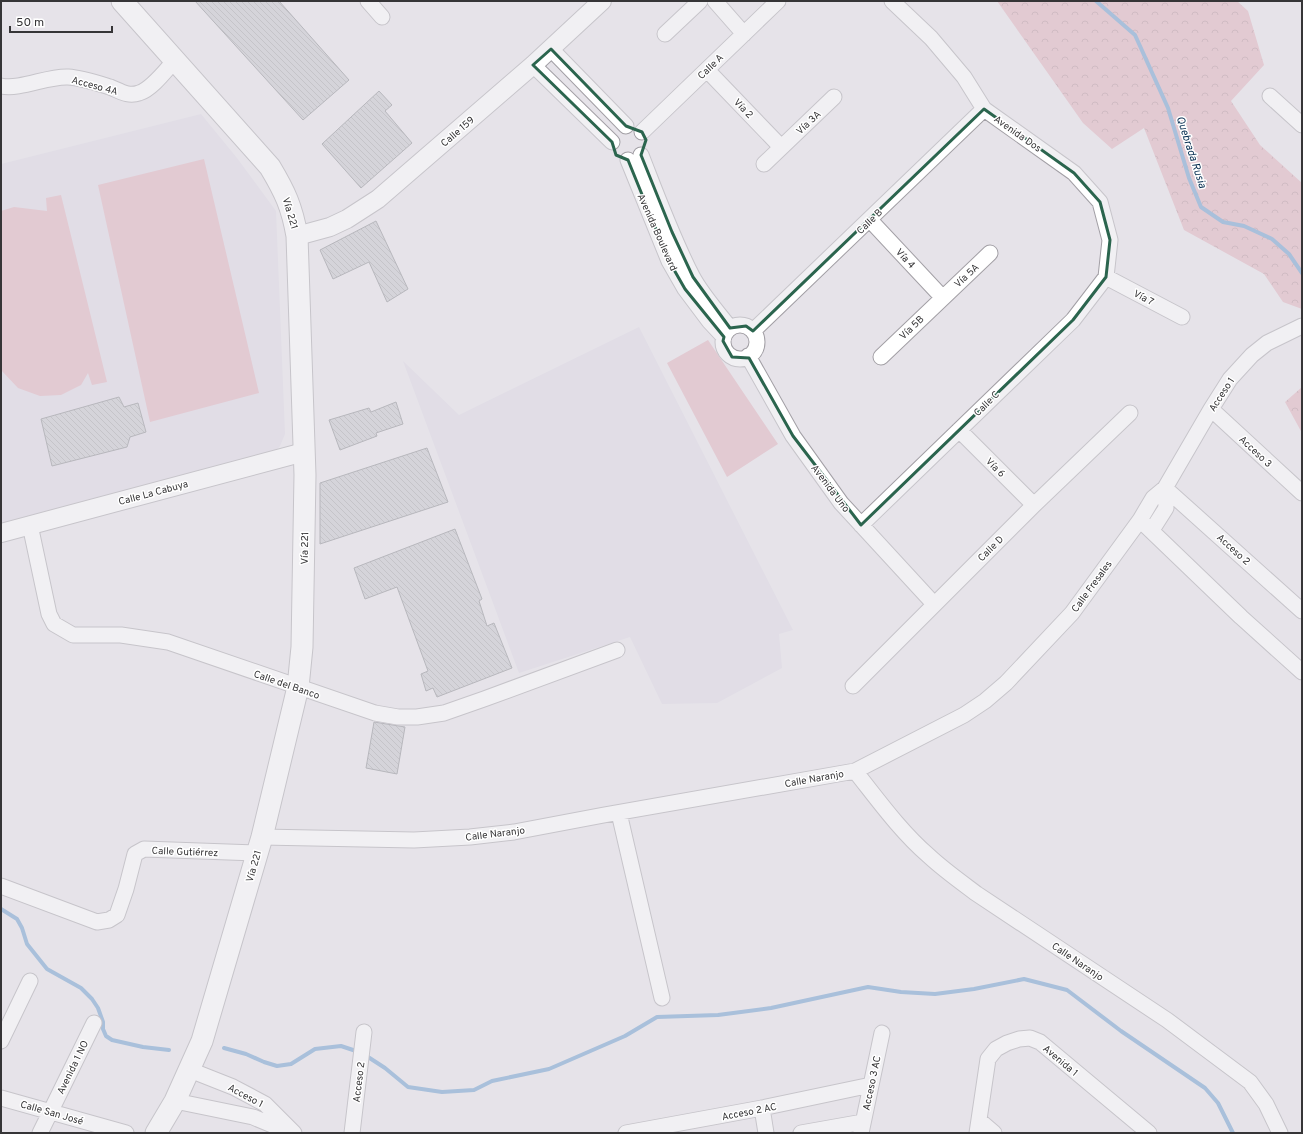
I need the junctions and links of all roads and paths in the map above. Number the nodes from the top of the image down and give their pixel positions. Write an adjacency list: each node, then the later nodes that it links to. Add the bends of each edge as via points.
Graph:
1 (122, 1): 12 (main road, Vía 221)
2 (368, 1): 8 (street)
3 (602, 1): 11 (street, Calle 159)
4 (700, 1): 9 (street)
5 (715, 1): 10 (street)
6 (778, 1): 10 (street, Calle A)
7 (892, 1): 18 (street, Avenida Dos, via 936,44 964,77)
8 (382, 17)
9 (665, 34)
10 (744, 34): 14 (street, Calle A)
11 (551, 49): 13 (street, Calle 159); 20 (street)
12 (175, 60): 15 (street, Acceso 4A, via 150,86 140,93 128,95 68,77); 27 (main road, Vía 221, via 270,167 294,215)
13 (533, 65): 22 (street); 27 (street, Calle 159, via 378,199 330,227)
14 (707, 70): 21 (street, Calle A); 23 (street, Vía 2)
15 (1, 86)
16 (1270, 96): 19 (street)
17 (834, 97): 23 (street, Vía 3A)
18 (984, 110): 26 (street, Calle B); 29 (street, Avenida Dos, via 1074,173 1100,202 1110,240)
19 (1302, 125)
20 (626, 126): 21 (street, via 635,127); 22 (street, via 619,129)
21 (642, 132): 24 (street, via 646,148)
22 (612, 142): 24 (street, via 616,155 622,159)
23 (781, 147): 25 (street, Vía 3A)
24 (635, 158): 34 (street, Avenida Boulevard, via 672,267 704,315)
25 (764, 164)
26 (870, 220): 30 (street, Vía 4); 33 (street, Calle B)
27 (298, 236): 40 (main road, Vía 221)
28 (990, 253): 30 (street, Vía 5A)
29 (1106, 277): 31 (street, Vía 7); 39 (street, Calle C, via 1072,320)
30 (942, 297): 36 (street, Vía 5B)
31 (1182, 317)
32 (1302, 326): 37 (street, Acceso 1, via 1278,336 1252,354 1230,379)
33 (753, 331): 34 (street, via 746,326 737,325); 35 (street, via 757,339 756,347)
34 (727, 332): 35 (street, via 723,341 727,353 739,359)
35 (748, 356): 46 (street, Avenida Uno, via 793,436 841,503)
36 (881, 357)
37 (1211, 409): 41 (street, Acceso 1); 42 (street, Acceso 3)
38 (1130, 413): 43 (street, Calle D)
39 (959, 430): 43 (street, Vía 6); 46 (street, Calle C)
40 (304, 452): 45 (street, Calle La Cabuya); 54 (main road, Vía 221, via 302,647)
41 (1165, 488): 44 (street, Acceso 1, via 1153,498); 47 (street, via 1166,508); 50 (street, Acceso 2)
42 (1302, 493)
43 (1034, 504): 49 (street, Calle D)
44 (1140, 520): 47 (street); 55 (street, Calle Fresales, via 1072,613 995,693 964,715)
45 (30, 525): 48 (street, Calle La Cabuya); 54 (street, Calle del Banco, via 49,614 54,624 62,630 73,635 121,635 168,642)
46 (861, 525): 49 (street, Avenida Uno)
47 (1152, 530): 52 (street)
48 (1, 533)
49 (934, 604): 53 (street, Calle D)
50 (1302, 611)
51 (617, 650): 54 (street, Calle del Banco, via 444,713 417,717 375,714)
52 (1302, 672)
53 (853, 686)
54 (298, 687): 57 (main road, Vía 221)
55 (855, 771): 56 (street, Calle Naranjo); 84 (street, Calle Naranjo, via 900,826 951,874 977,894 1167,1020 1250,1082 1266,1104)
56 (619, 813): 57 (street, Calle Naranjo, via 514,832 470,837); 60 (street)
57 (259, 845): 58 (street, Calle Gutiérrez, via 144,849 135,854 117,915 109,920 97,922); 65 (main road, Vía 221, via 202,1041)
58 (1, 886)
59 (30, 981): 64 (street)
60 (662, 998)
61 (94, 1023): 70 (street, Avenida 1 NO)
62 (364, 1032): 78 (street, Acceso 2)
63 (882, 1033): 66 (street, Acceso 3 AC)
64 (1, 1041)
65 (190, 1070): 68 (main road, Vía 221); 77 (street, Acceso 1, via 233,1087 265,1104)
66 (871, 1085): 69 (street, Acceso 2 AC); 71 (street, Acceso 3 AC)
67 (1, 1098): 70 (street, Calle San José)
68 (175, 1101): 76 (main road, Vía 221); 77 (street, Acceso 1, via 253,1117)
69 (762, 1108): 73 (street, Acceso 2 AC); 80 (street)
70 (51, 1112): 74 (street, Avenida 1 NO); 75 (street, Calle San José)
71 (862, 1127): 81 (street)
72 (979, 1127): 82 (street); 83 (street, Avenida 1, via 988,1059 996,1049 1007,1043 1030,1038 1040,1042)
73 (653, 1131): 79 (street, Acceso 2 AC)
74 (40, 1133)
75 (126, 1133)
76 (156, 1133)
77 (293, 1133)
78 (352, 1133)
79 (626, 1133)
80 (766, 1133)
81 (800, 1133)
82 (994, 1133)
83 (1149, 1133)
84 (1280, 1133)

